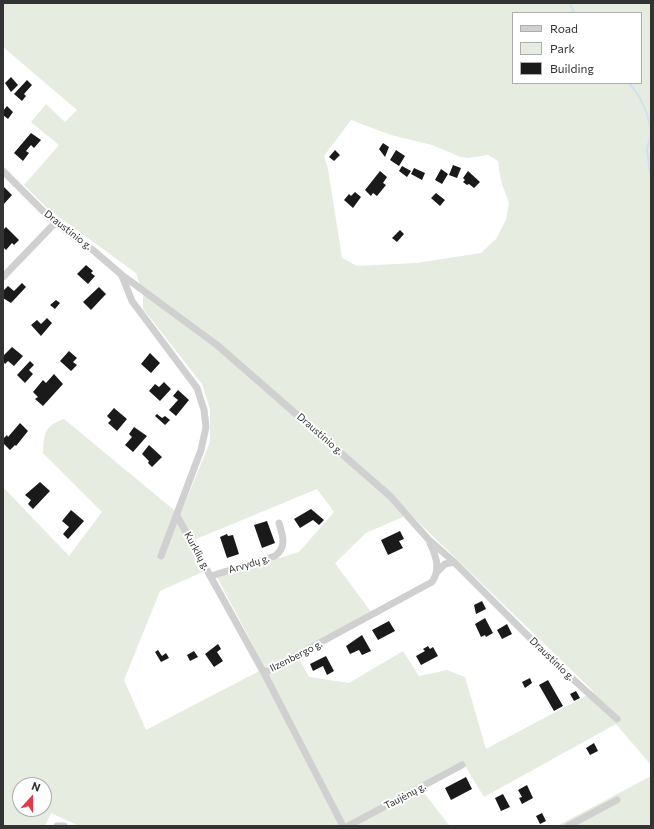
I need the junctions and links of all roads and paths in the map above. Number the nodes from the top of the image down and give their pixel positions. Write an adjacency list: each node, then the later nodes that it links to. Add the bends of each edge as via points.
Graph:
1 (3, 171): 2 (street, Draustinio g.)
2 (56, 223): 3 (street, Draustinio g.); 4 (street)
3 (122, 276): 5 (street, via 132,301 197,388 204,410 206,427 201,450); 7 (street, Draustinio g., via 217,345 290,407 390,496)
4 (3, 277)
5 (177, 516): 8 (street); 11 (street, Kurklių g.)
6 (279, 523): 11 (street, Arvydų g., via 284,541 280,552 275,556)
7 (428, 539): 9 (street, Draustinio g.); 10 (street, via 434,553)
8 (161, 556)
9 (454, 562): 10 (street, Ilzenbergo g., via 445,564); 13 (street, Draustinio g., via 554,662)
10 (437, 572): 12 (street, Ilzenbergo g., via 432,582)
11 (211, 576): 12 (street, Kurklių g.)
12 (264, 673): 18 (street, Kurklių g.)
13 (616, 719)
14 (462, 765): 19 (street, Taujėnų g.)
15 (617, 800): 20 (street)
16 (57, 826): 17 (street)
17 (64, 826)
18 (342, 826)
19 (348, 826)
20 (568, 826)

